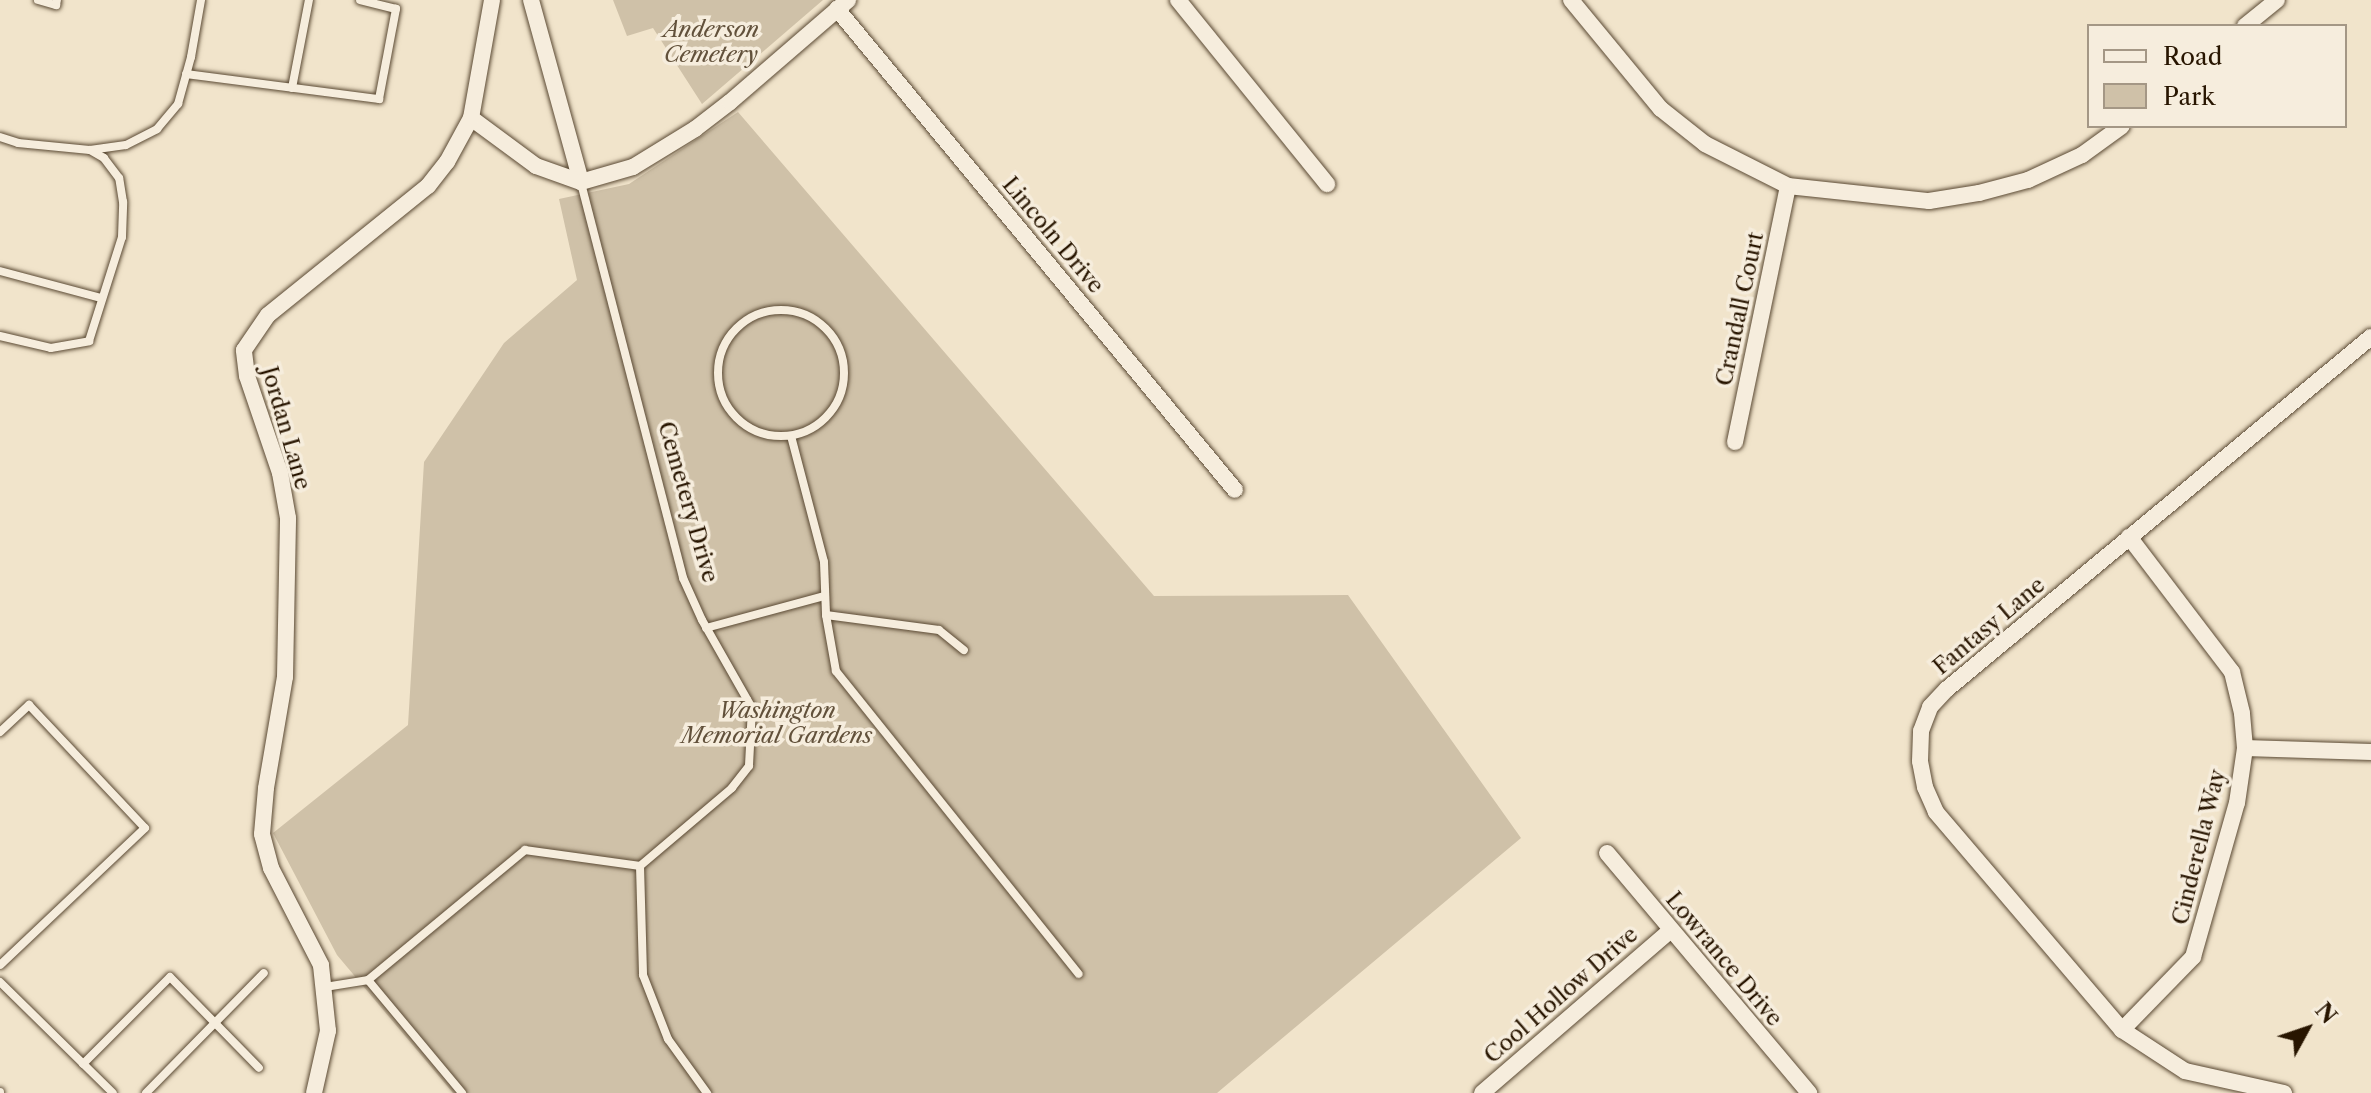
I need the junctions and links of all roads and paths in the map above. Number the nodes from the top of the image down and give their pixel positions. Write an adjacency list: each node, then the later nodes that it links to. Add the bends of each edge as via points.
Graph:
1 (38, 0): 2 (lane, via 56,5)
2 (57, 0)
3 (201, 0): 13 (lane)
4 (309, 0): 14 (lane)
5 (360, 0): 14 (lane, via 396,9 379,99)
6 (492, 0): 15 (street, Jordan Lane)
7 (531, 0): 19 (street, Cemetery Drive)
8 (1178, 0): 20 (street)
9 (1571, 0): 21 (street, via 1661,109 1705,144)
10 (2277, 0): 12 (street)
11 (842, 5): 19 (street, via 695,129 633,167); 28 (street, Lincoln Drive)
12 (2247, 24)
13 (186, 74): 14 (lane); 18 (lane, via 178,104 157,129 126,145)
14 (292, 88)
15 (471, 118): 19 (street, via 536,166); 45 (street, Jordan Lane, via 428,186 268,315 244,350 288,518 285,677 262,834 271,868 318,956)
16 (2119, 128): 21 (street, via 2082,155 2028,180 1979,193 1929,201)
17 (0, 137): 18 (lane)
18 (90, 150): 23 (lane, via 119,178 123,202 122,237)
19 (581, 182): 32 (lane, Cemetery Drive, via 683,578)
20 (1327, 184)
21 (1788, 186): 27 (street, Crandall Court)
22 (0, 271): 23 (lane)
23 (101, 298): 24 (lane, via 89,341 51,348)
24 (0, 336)
25 (2371, 337): 29 (street, Fantasy Lane)
26 (791, 436): 26 (lane, via 826,418 838,401 844,361 825,326 788,309 768,310 749,317 728,337 717,364 718,384 724,403 744,424 771,436); 30 (lane, via 824,562)
27 (1735, 442)
28 (1235, 490)
29 (2129, 537): 35 (street, Cinderella Way, via 2232,672); 47 (street, Fantasy Lane, via 1930,707 1921,731 1920,761 1936,812)
30 (825, 596): 31 (lane); 32 (lane)
31 (826, 615): 33 (lane, via 939,630); 42 (lane, via 836,671)
32 (706, 628): 38 (lane, Cemetery Drive, via 752,708 749,766 732,788)
33 (964, 650)
34 (0, 732): 40 (lane, via 29,705 145,828)
35 (2245, 748): 36 (street); 47 (street, Cinderella Way, via 2237,803 2193,957)
36 (2371, 752)
37 (1607, 853): 39 (street, Lowrance Drive)
38 (640, 866): 43 (lane, via 525,850); 54 (lane, via 643,975 668,1039)
39 (1670, 931): 55 (street, Cool Hollow Drive); 56 (street, Lowrance Drive)
40 (0, 965)
41 (264, 973): 46 (lane)
42 (1079, 974)
43 (368, 980): 45 (lane); 53 (lane)
44 (0, 982): 48 (lane)
45 (325, 987): 52 (street, Jordan Lane, via 328,1031)
46 (214, 1024): 48 (lane, via 170,977); 49 (lane); 51 (lane)
47 (2122, 1030): 57 (street, Fantasy Lane, via 2185,1071)
48 (83, 1064): 50 (lane)
49 (259, 1068)
50 (113, 1093)
51 (146, 1093)
52 (314, 1093)
53 (462, 1093)
54 (707, 1093)
55 (1482, 1093)
56 (1809, 1093)
57 (2284, 1093)

